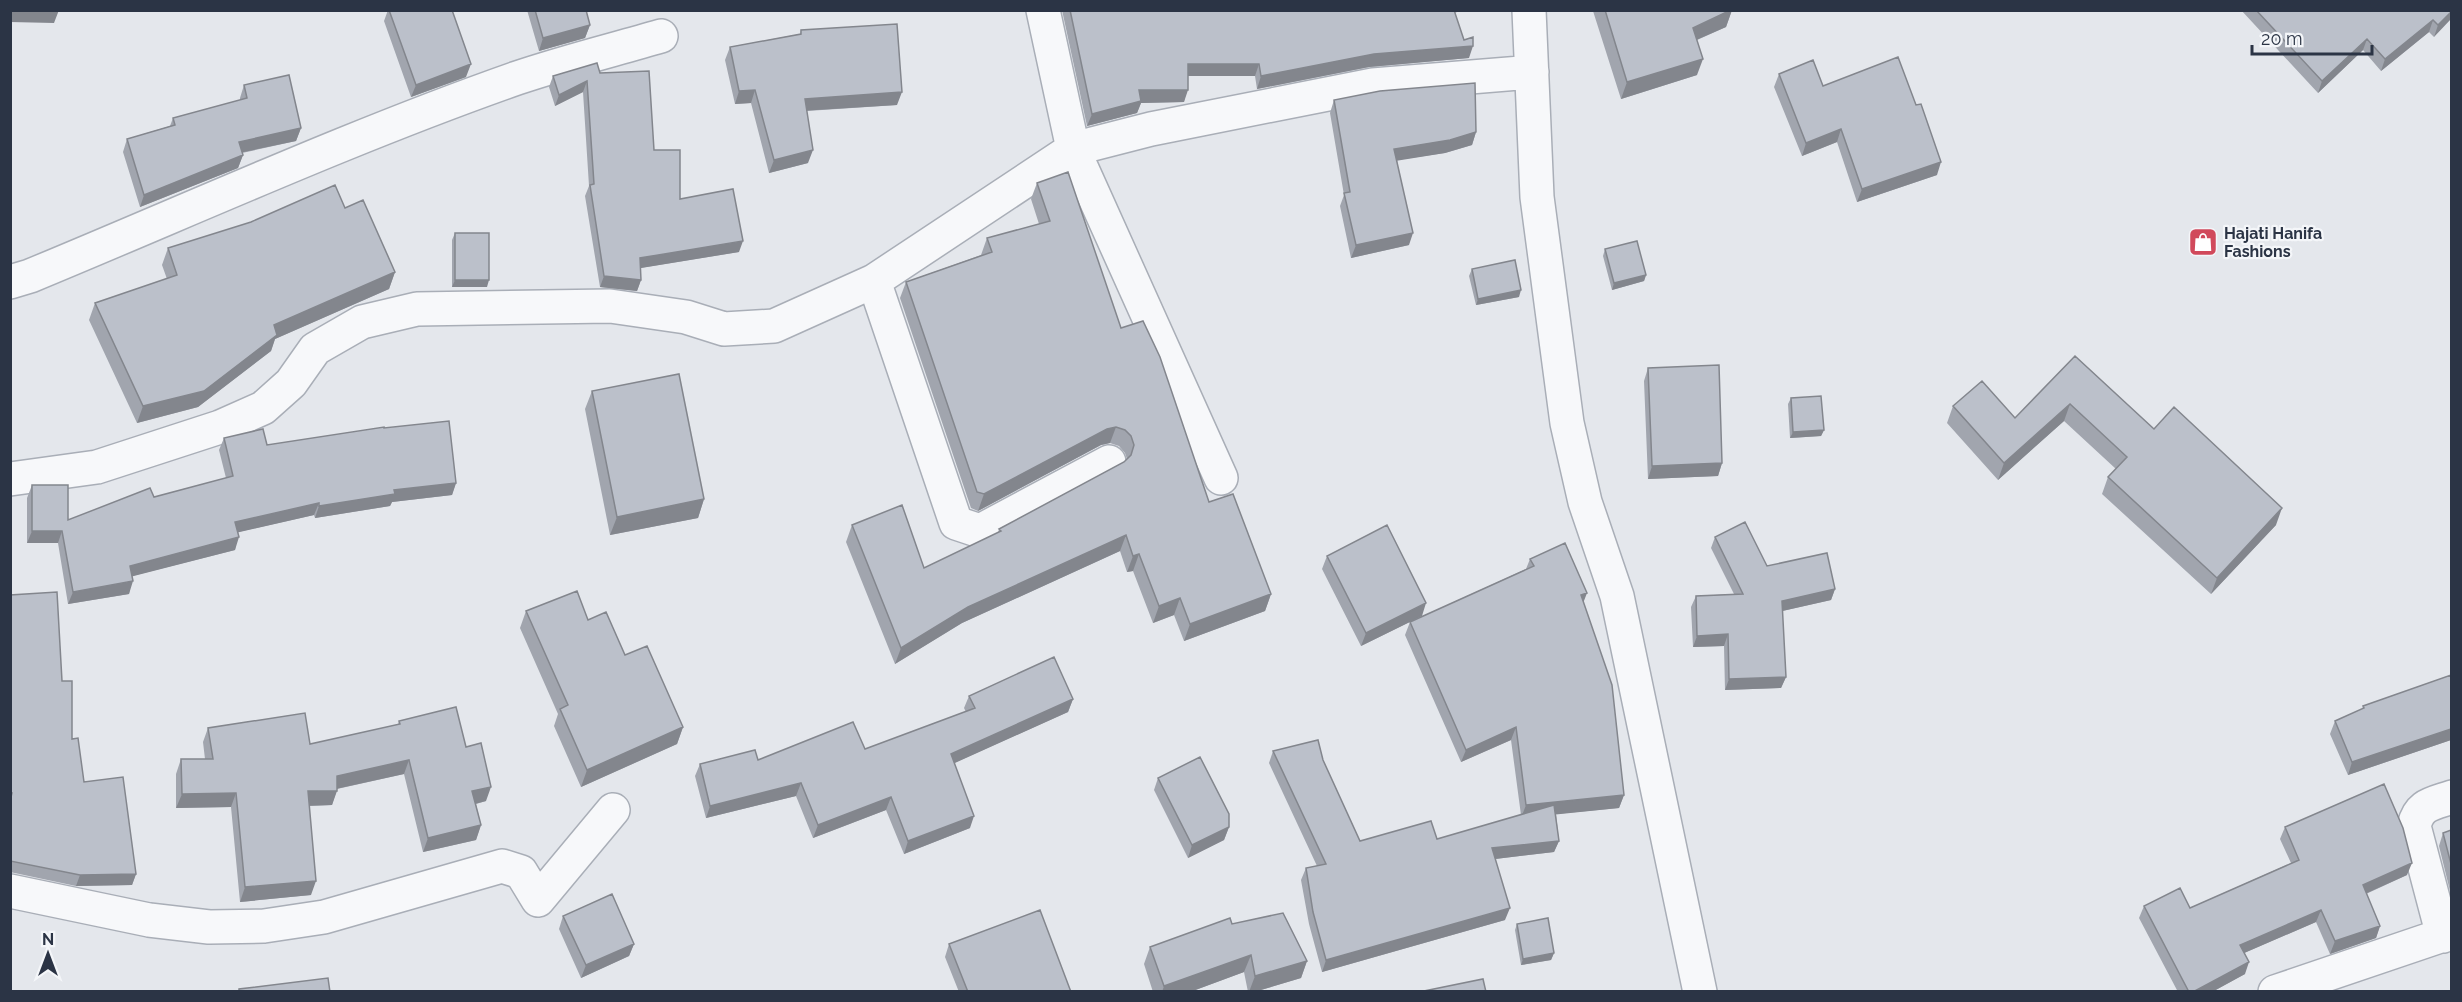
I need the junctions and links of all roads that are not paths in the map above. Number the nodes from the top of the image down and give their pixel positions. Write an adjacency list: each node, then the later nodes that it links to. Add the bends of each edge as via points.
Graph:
1 (1043, 10): 5 (street)
2 (1529, 10): 4 (street)
3 (661, 36): 7 (street, via 519,77 352,140)
4 (1532, 72): 5 (street, via 1373,85 1151,129); 15 (street, via 1537,197 1567,423 1585,502 1617,596)
5 (1073, 149): 6 (street); 9 (street)
6 (874, 281): 8 (street, via 956,523 980,531); 10 (street, via 774,326 724,329 686,317 610,306 417,309 362,322 315,350 291,384 263,408 220,427 97,467)
7 (10, 282)
8 (1109, 462)
9 (1221, 478)
10 (10, 479)
11 (2451, 797): 14 (street, via 2423,807 2414,826)
12 (613, 810): 13 (street, via 538,900 521,872 501,866 324,917 264,926 209,927 149,920)
13 (10, 891)
14 (2447, 934): 16 (street)
15 (1700, 992)
16 (2275, 992)

